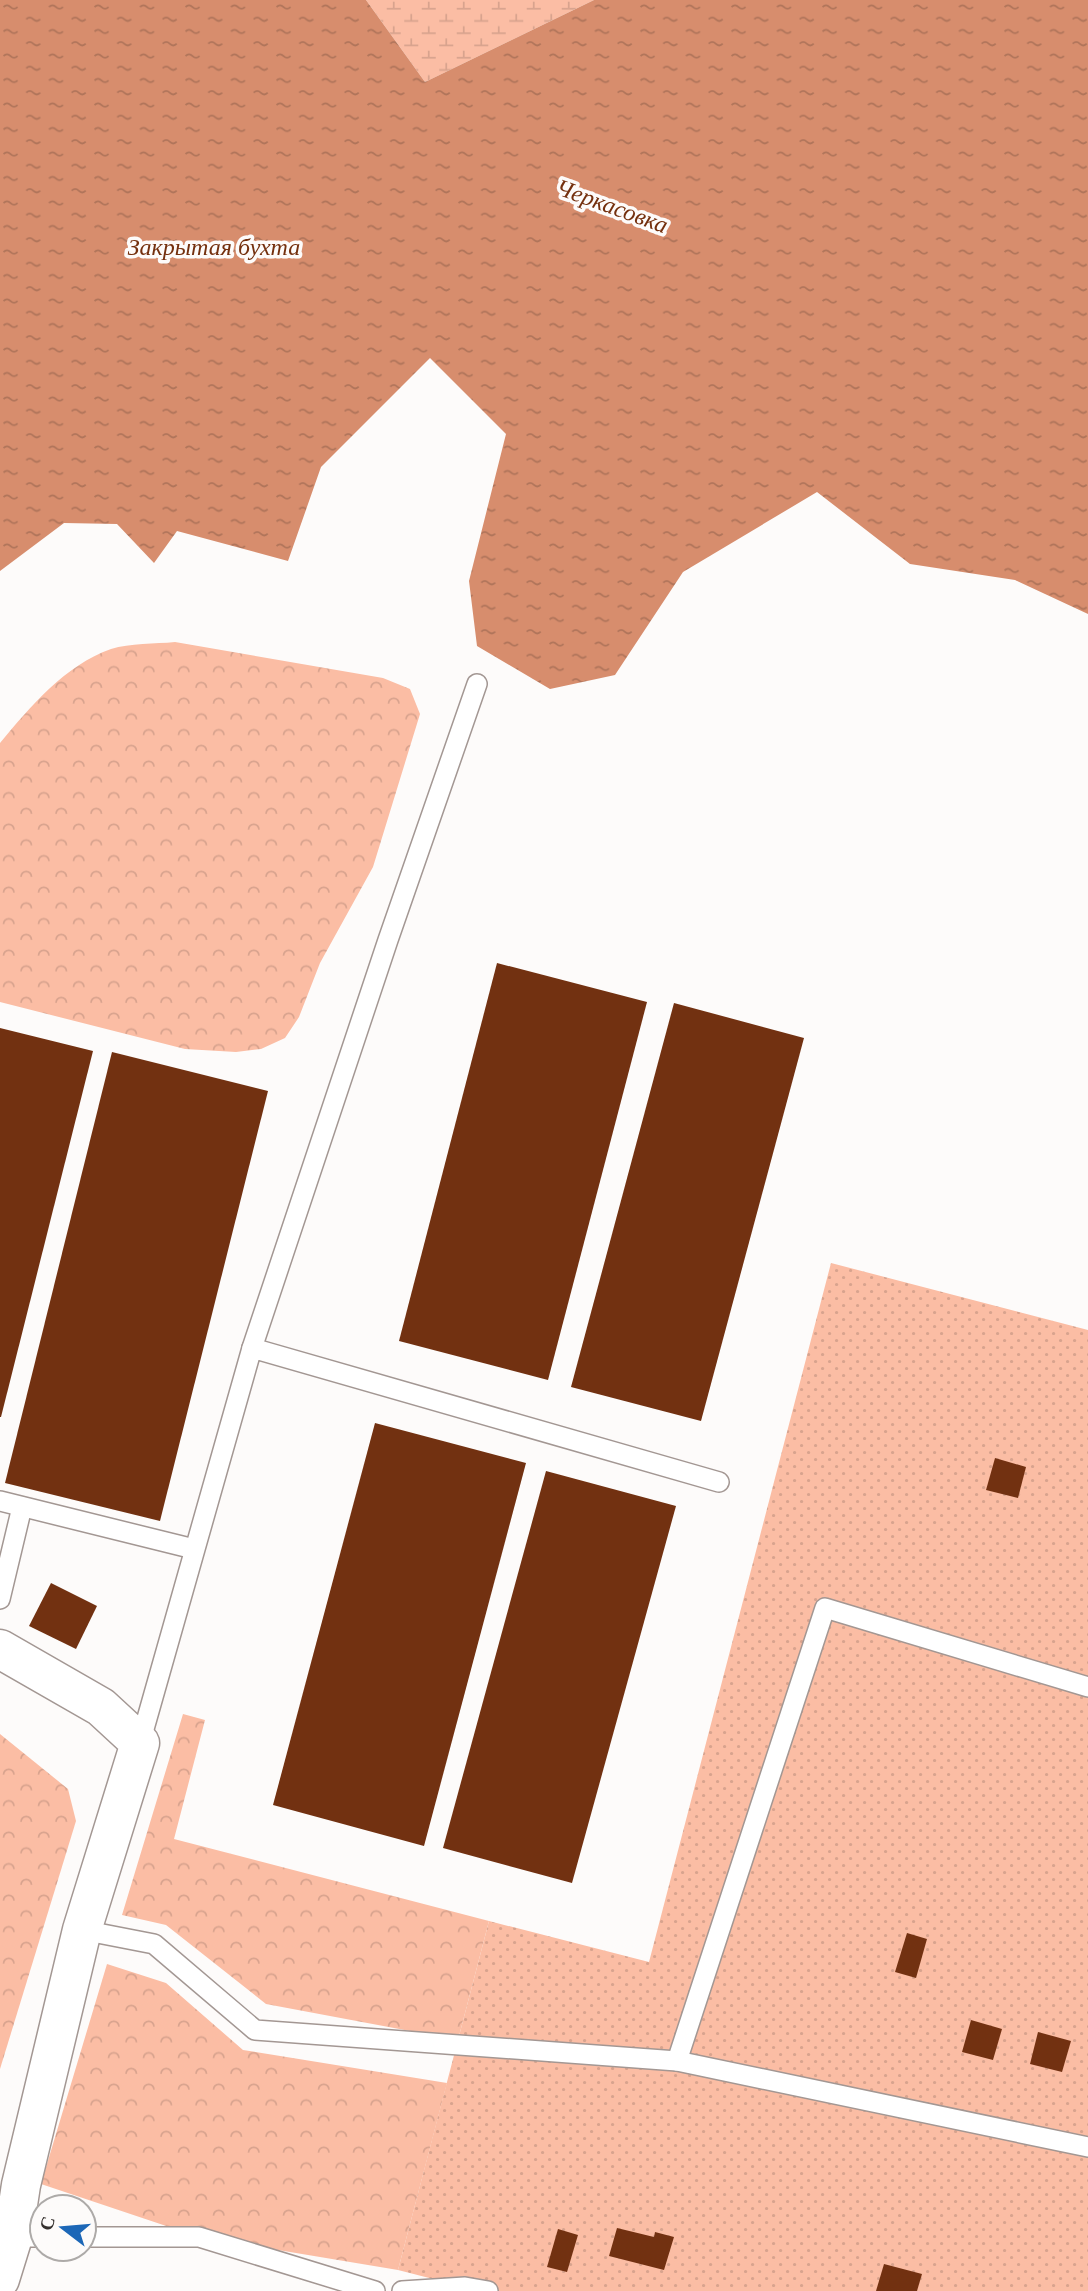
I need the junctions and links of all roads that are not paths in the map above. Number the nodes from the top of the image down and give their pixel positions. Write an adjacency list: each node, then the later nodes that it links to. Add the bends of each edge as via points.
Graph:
1 (477, 684): 2 (lane)
2 (252, 1348): 3 (lane); 6 (lane)
3 (719, 1482)
4 (0, 1501): 5 (lane)
5 (22, 1507): 6 (lane); 7 (lane)
6 (194, 1549): 10 (lane)
7 (0, 1599)
8 (0, 1649): 10 (street, via 101,1707)
9 (1088, 1687): 12 (lane, via 825,1608)
10 (140, 1743): 11 (street)
11 (82, 1930): 12 (lane, via 154,1944 255,2030); 14 (street)
12 (677, 2061): 13 (lane)
13 (1088, 2147)
14 (11, 2182): 15 (street)
15 (28, 2237): 17 (street)
16 (98, 2237): 18 (lane, via 199,2236)
17 (0, 2279)
18 (375, 2291)
19 (402, 2291): 20 (lane, via 465,2287)
20 (488, 2291)

